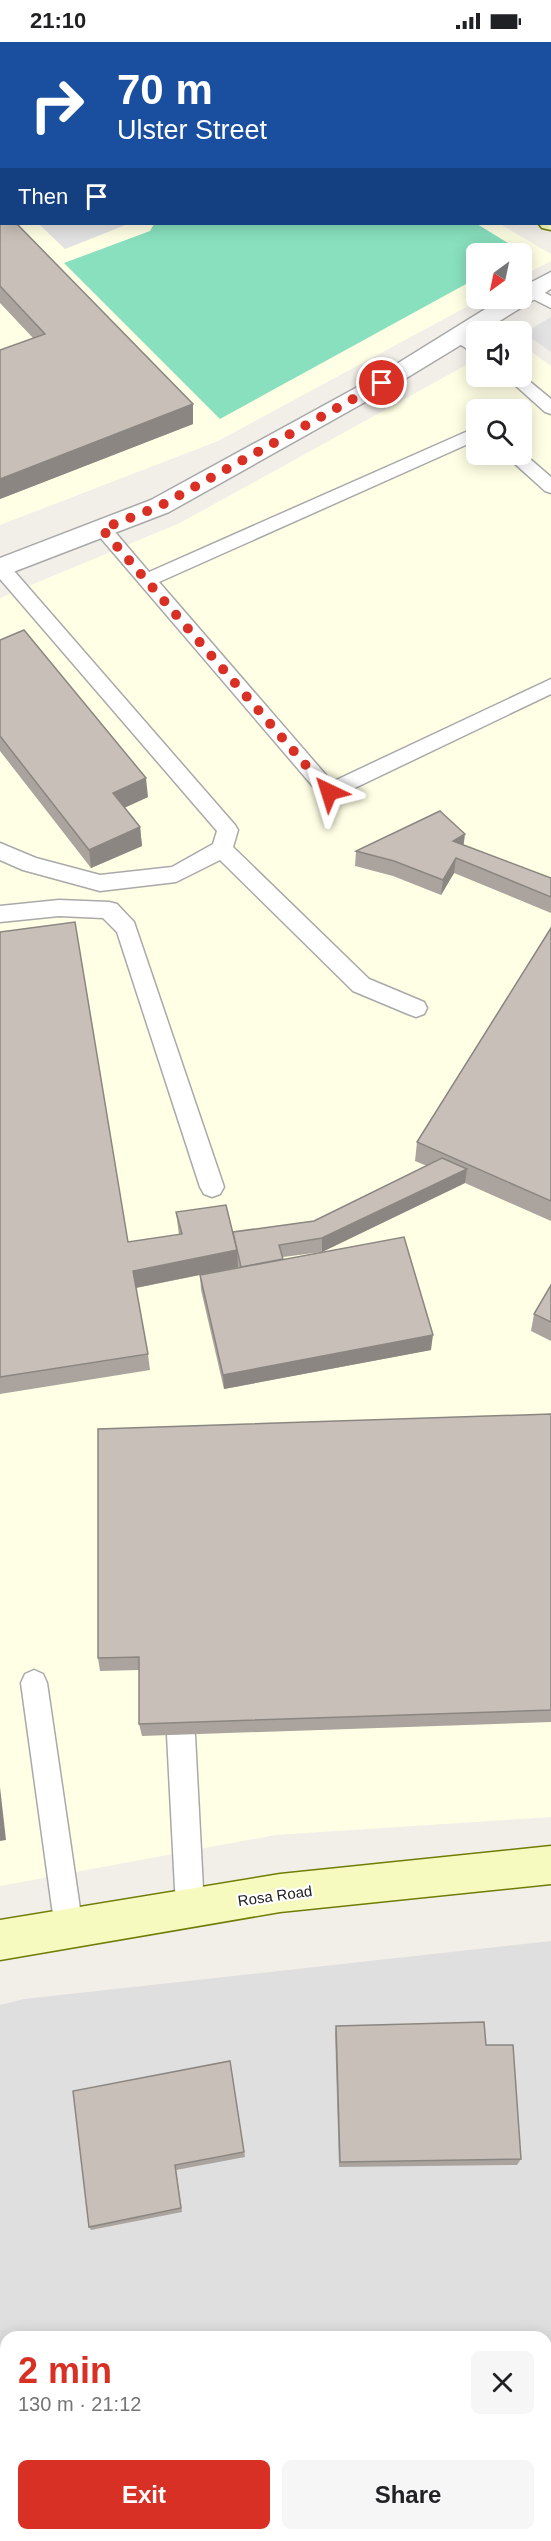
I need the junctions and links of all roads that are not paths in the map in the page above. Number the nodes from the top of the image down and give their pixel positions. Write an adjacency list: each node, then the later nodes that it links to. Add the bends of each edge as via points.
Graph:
1 (535, 294): 2 (street)
2 (498, 321)
3 (466, 344): 9 (street, via 382,383 160,506)
4 (526, 387): 5 (lane)
5 (551, 408)
6 (466, 438): 11 (lane)
7 (526, 465): 8 (lane)
8 (551, 487)
9 (102, 529): 10 (street); 11 (lane)
10 (0, 568): 13 (lane, via 228,830)
11 (147, 580): 12 (lane, via 329,792)
12 (551, 686)
13 (222, 849): 14 (lane, via 177,874 100,883 30,864); 16 (lane, via 361,985)
14 (0, 851)
15 (0, 914): 17 (lane, via 59,908 109,910 126,928)
16 (416, 1008)
17 (212, 1187)
18 (34, 1683): 22 (lane)
19 (181, 1735): 21 (lane)
20 (551, 1865): 21 (street, Rosa Road, via 280,1893)
21 (190, 1908): 22 (street, Rosa Road)
22 (69, 1929): 23 (street, Rosa Road)
23 (0, 1940)

